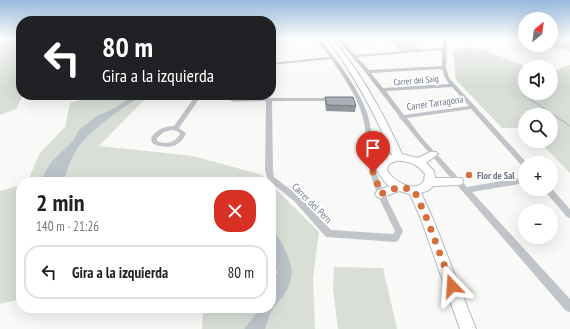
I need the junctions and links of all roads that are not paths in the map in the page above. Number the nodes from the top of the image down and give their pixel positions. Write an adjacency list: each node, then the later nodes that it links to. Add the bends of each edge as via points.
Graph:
1 (329, 53): 7 (street)
2 (341, 53): 26 (street, via 354,69 369,96)
3 (353, 53): 6 (street)
4 (389, 53): 6 (street)
5 (444, 53): 9 (street)
6 (355, 56): 10 (street)
7 (333, 58): 8 (street); 15 (street)
8 (276, 64)
9 (444, 67): 10 (street); 11 (street, via 445,76)
10 (368, 72): 12 (street)
11 (452, 85): 12 (street, Carrer del Saig); 20 (street)
12 (382, 90): 21 (street)
13 (343, 99): 19 (street)
14 (350, 99): 15 (street)
15 (358, 99): 23 (street, via 367,123)
16 (196, 100): 22 (street)
17 (233, 100): 18 (street)
18 (269, 100): 28 (street, Carrer del Pern)
19 (276, 100)
20 (471, 107): 21 (street, Carrer Tarragona); 25 (street)
21 (401, 117): 24 (street)
22 (176, 128)
23 (370, 154): 26 (street); 36 (street)
24 (432, 154): 27 (street); 29 (street)
25 (518, 157)
26 (394, 158): 27 (street); 33 (street, via 383,165 384,175 392,184)
27 (419, 162): 32 (street, via 430,174)
28 (271, 177)
29 (458, 181): 32 (street); 35 (street)
30 (518, 181): 35 (street)
31 (276, 182): 36 (street, Carrer del Pern, via 297,199 329,234 395,238 399,231)
32 (430, 182): 34 (street, via 421,189)
33 (399, 187): 34 (street); 36 (street)
34 (414, 190): 40 (street)
35 (466, 190): 39 (street)
36 (381, 194)
37 (553, 196): 38 (street)
38 (570, 215)
39 (570, 307)
40 (468, 329)

